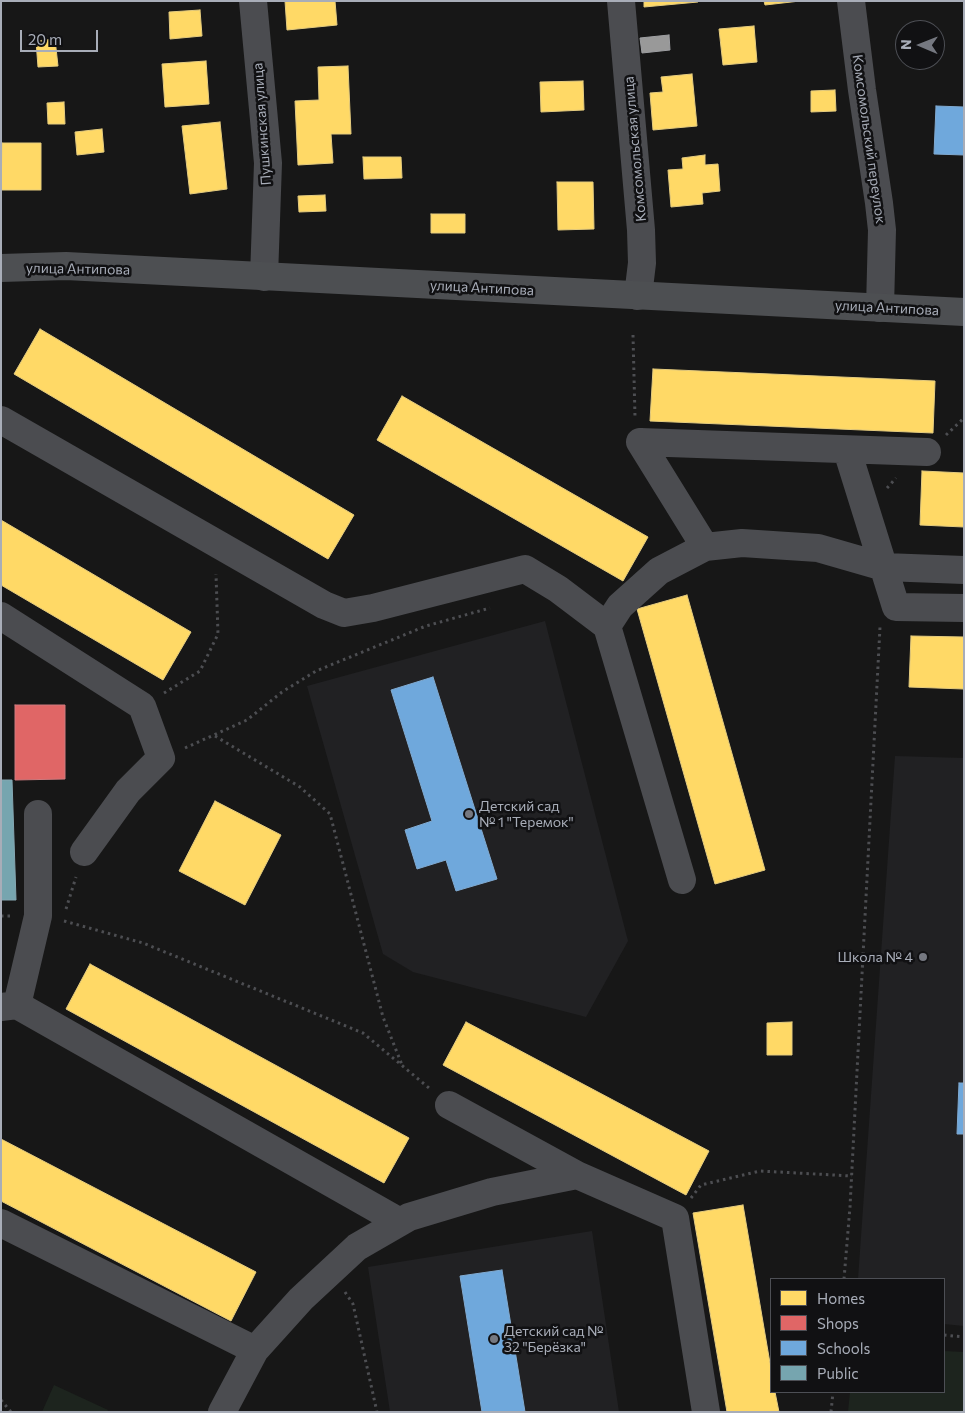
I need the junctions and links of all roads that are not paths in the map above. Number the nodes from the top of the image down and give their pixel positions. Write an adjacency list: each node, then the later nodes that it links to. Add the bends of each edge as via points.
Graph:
1 (253, 1): 5 (street, Пушкинская улица, via 268,163)
2 (621, 1): 6 (street, Комсомольская улица, via 641,230)
3 (851, 1): 7 (street, Комсомольский переулок, via 880,203)
4 (1, 268): 5 (main road, улица Антипова, via 66,266)
5 (264, 277): 6 (main road, улица Антипова)
6 (638, 296): 7 (main road, улица Антипова)
7 (880, 308): 8 (main road, улица Антипова)
8 (964, 312)
9 (1, 420): 17 (street, via 324,605 344,613 525,569)
10 (847, 450): 11 (street); 12 (street, via 640,442); 13 (street)
11 (927, 452)
12 (705, 547): 13 (street, via 742,543 818,548); 17 (street, via 659,571 620,606)
13 (884, 568): 14 (street); 15 (street, via 896,607)
14 (964, 570)
15 (964, 608)
16 (1, 616): 19 (street, via 142,706 161,758 128,791)
17 (607, 626): 20 (street)
18 (38, 814): 21 (street, via 51,918)
19 (84, 852)
20 (682, 880)
21 (9, 1006): 24 (street)
22 (449, 1105): 23 (street)
23 (577, 1175): 24 (street, via 492,1192); 28 (street, via 675,1218)
24 (400, 1222): 26 (street, via 357,1247 301,1299)
25 (1, 1223): 26 (street)
26 (255, 1350): 27 (street)
27 (222, 1412)
28 (706, 1412)

